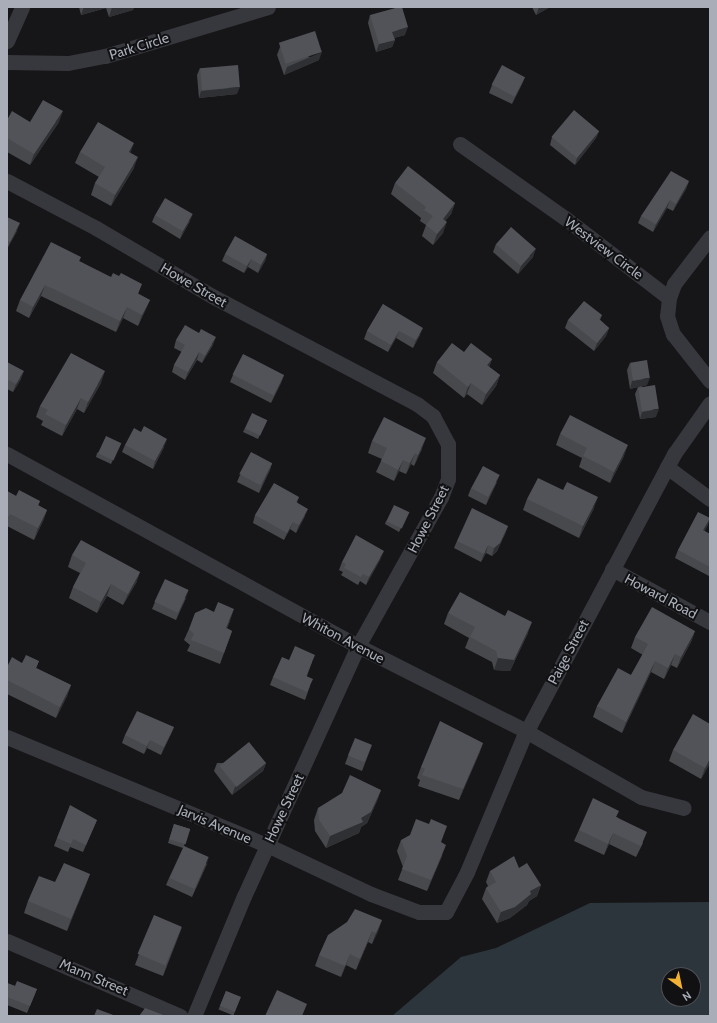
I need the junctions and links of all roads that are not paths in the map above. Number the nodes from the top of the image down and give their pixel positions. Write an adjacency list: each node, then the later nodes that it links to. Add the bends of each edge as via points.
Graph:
1 (22, 7): 3 (street)
2 (268, 7): 4 (street, Park Circle, via 105,56 68,63)
3 (7, 41)
4 (7, 62)
5 (460, 144): 8 (street, Westview Circle, via 565,218)
6 (7, 181): 16 (street, Howe Street, via 96,228 260,322 417,404 433,416 448,444 448,479 389,594)
7 (710, 237): 8 (street, via 674,284)
8 (669, 298): 9 (street, via 667,316 673,334)
9 (710, 380)
10 (710, 403): 12 (street, Paige Street)
11 (7, 454): 16 (street, Whiton Avenue)
12 (667, 467): 13 (street); 14 (street, Paige Street)
13 (710, 498)
14 (612, 569): 15 (street, Howard Road); 17 (street, Paige Street)
15 (710, 622)
16 (358, 646): 17 (street, Whiton Avenue); 20 (street, Howe Street)
17 (526, 731): 19 (street, Whiton Avenue, via 641,797); 21 (street, Paige Street)
18 (7, 737): 20 (street, Jarvis Avenue)
19 (684, 808)
20 (267, 845): 21 (street, Jarvis Avenue, via 419,912); 24 (street, Howe Street)
21 (446, 912)
22 (7, 941): 23 (street, Mann Street)
23 (180, 1016)
24 (194, 1016)

